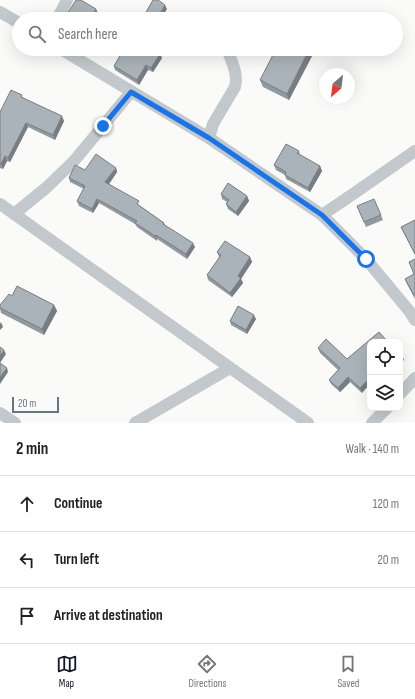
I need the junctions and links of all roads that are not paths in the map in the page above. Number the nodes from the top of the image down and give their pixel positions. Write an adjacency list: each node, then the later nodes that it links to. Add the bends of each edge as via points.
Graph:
1 (67, 0): 3 (street)
2 (0, 12): 4 (street)
3 (61, 12)
4 (12, 19)
5 (72, 56): 7 (street)
6 (230, 56): 8 (street, via 236,73 235,87)
7 (131, 92): 8 (street); 11 (street, via 74,161)
8 (209, 138): 12 (street)
9 (415, 151): 12 (street)
10 (0, 204): 11 (street)
11 (14, 214): 14 (street)
12 (322, 215): 13 (street, via 366,259)
13 (415, 320)
14 (230, 368): 20 (street); 21 (street)
15 (415, 378): 16 (street)
16 (403, 391)
17 (384, 411): 22 (street)
18 (0, 413): 19 (street)
19 (15, 423)
20 (135, 423)
21 (308, 423)
22 (372, 423)

